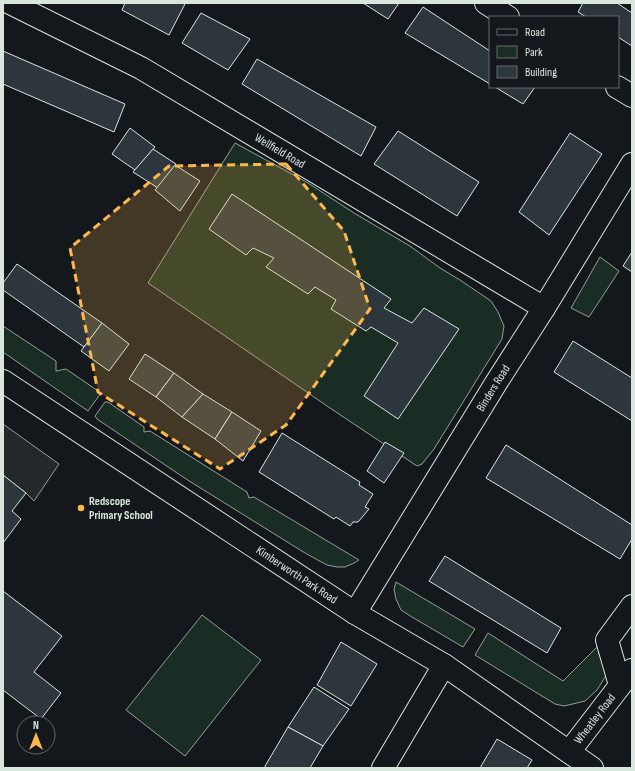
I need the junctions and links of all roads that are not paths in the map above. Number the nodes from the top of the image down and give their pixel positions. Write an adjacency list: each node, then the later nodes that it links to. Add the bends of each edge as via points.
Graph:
1 (10, 3): 7 (street, Wellfield Road, via 141,68)
2 (486, 3): 3 (street)
3 (506, 16)
4 (619, 88): 5 (street)
5 (632, 96)
6 (632, 164): 7 (street, Binders Road)
7 (544, 308): 10 (street, Binders Road)
8 (3, 381): 10 (street, Kimberworth Park Road)
9 (632, 606): 12 (street, Wheatley Road, via 607,640)
10 (355, 613): 11 (street, Kimberworth Park Road)
11 (444, 665): 13 (street, Kimberworth Park Road); 14 (street)
12 (626, 678): 13 (street, Wheatley Road)
13 (569, 752): 15 (street, Kimberworth Park Road)
14 (386, 767)
15 (590, 767)

